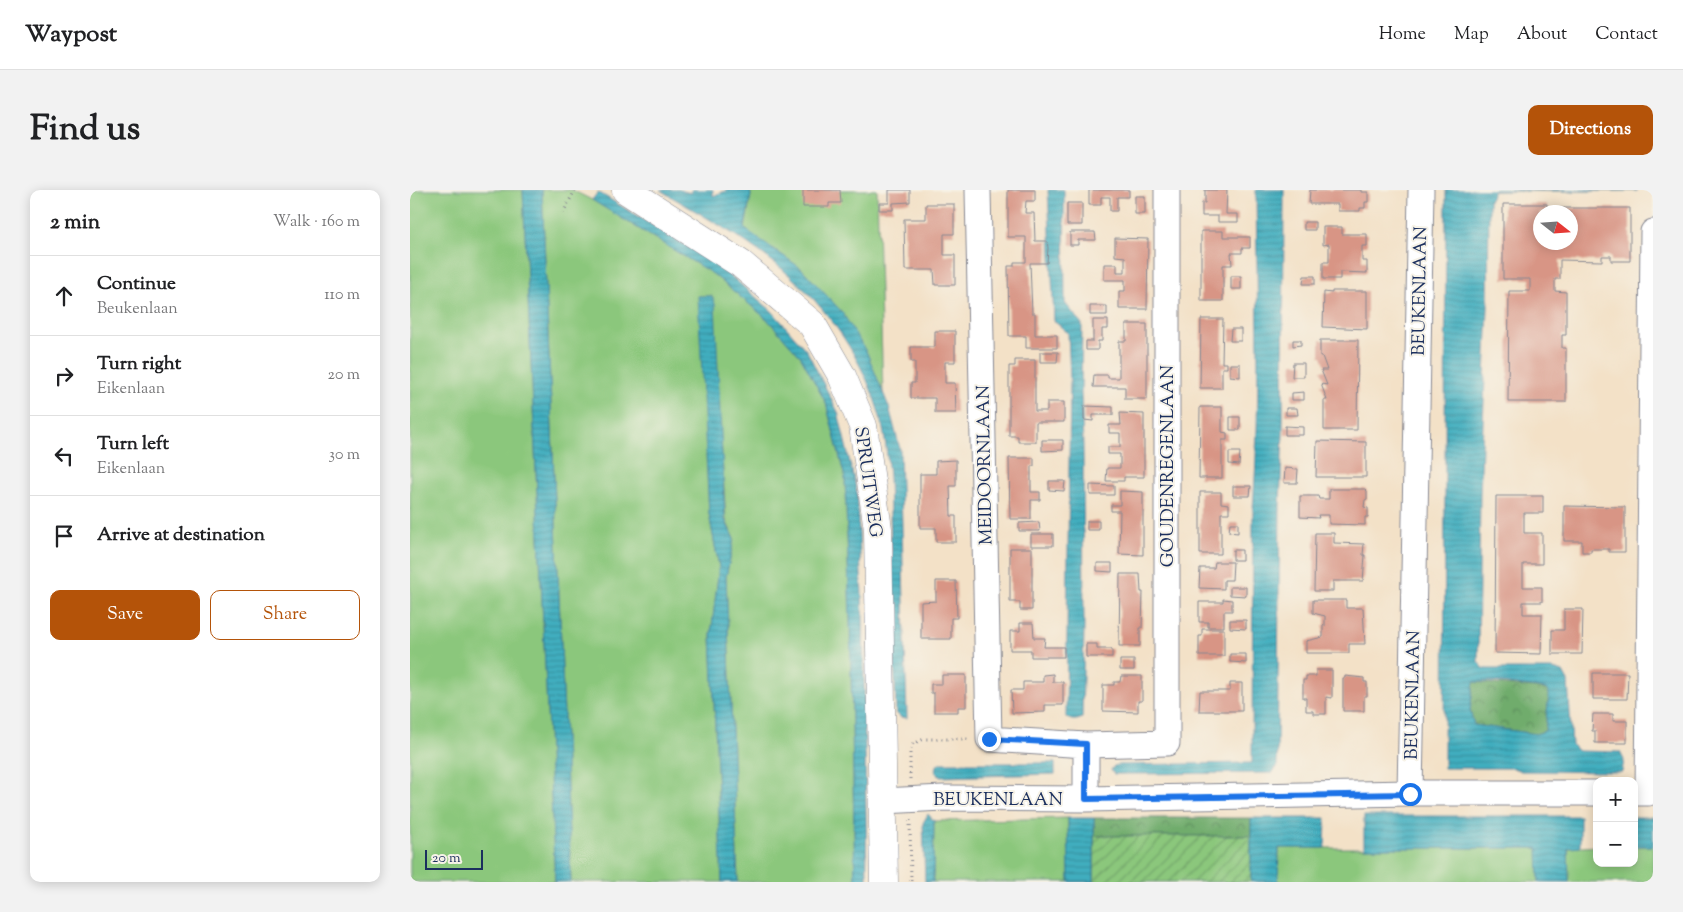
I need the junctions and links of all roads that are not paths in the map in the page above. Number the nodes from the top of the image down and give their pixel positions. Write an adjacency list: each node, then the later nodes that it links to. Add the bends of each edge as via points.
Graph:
1 (626, 190): 11 (main road, SPRUITWEG, via 741,264 812,324 842,376 863,426 878,530)
2 (978, 190): 6 (street, MEIDOORNLAAN, via 989,739)
3 (1167, 190): 6 (street, GOUDENREGENLAAN, via 1167,743)
4 (1421, 190): 7 (street, BEUKENLAAN)
5 (1653, 232): 9 (street, via 1648,794)
6 (1086, 744): 10 (street)
7 (1410, 794): 8 (street); 10 (street, BEUKENLAAN)
8 (1593, 794)
9 (1638, 794)
10 (1086, 799): 11 (street, BEUKENLAAN)
11 (883, 801): 12 (main road, SPRUITWEG)
12 (884, 882)

